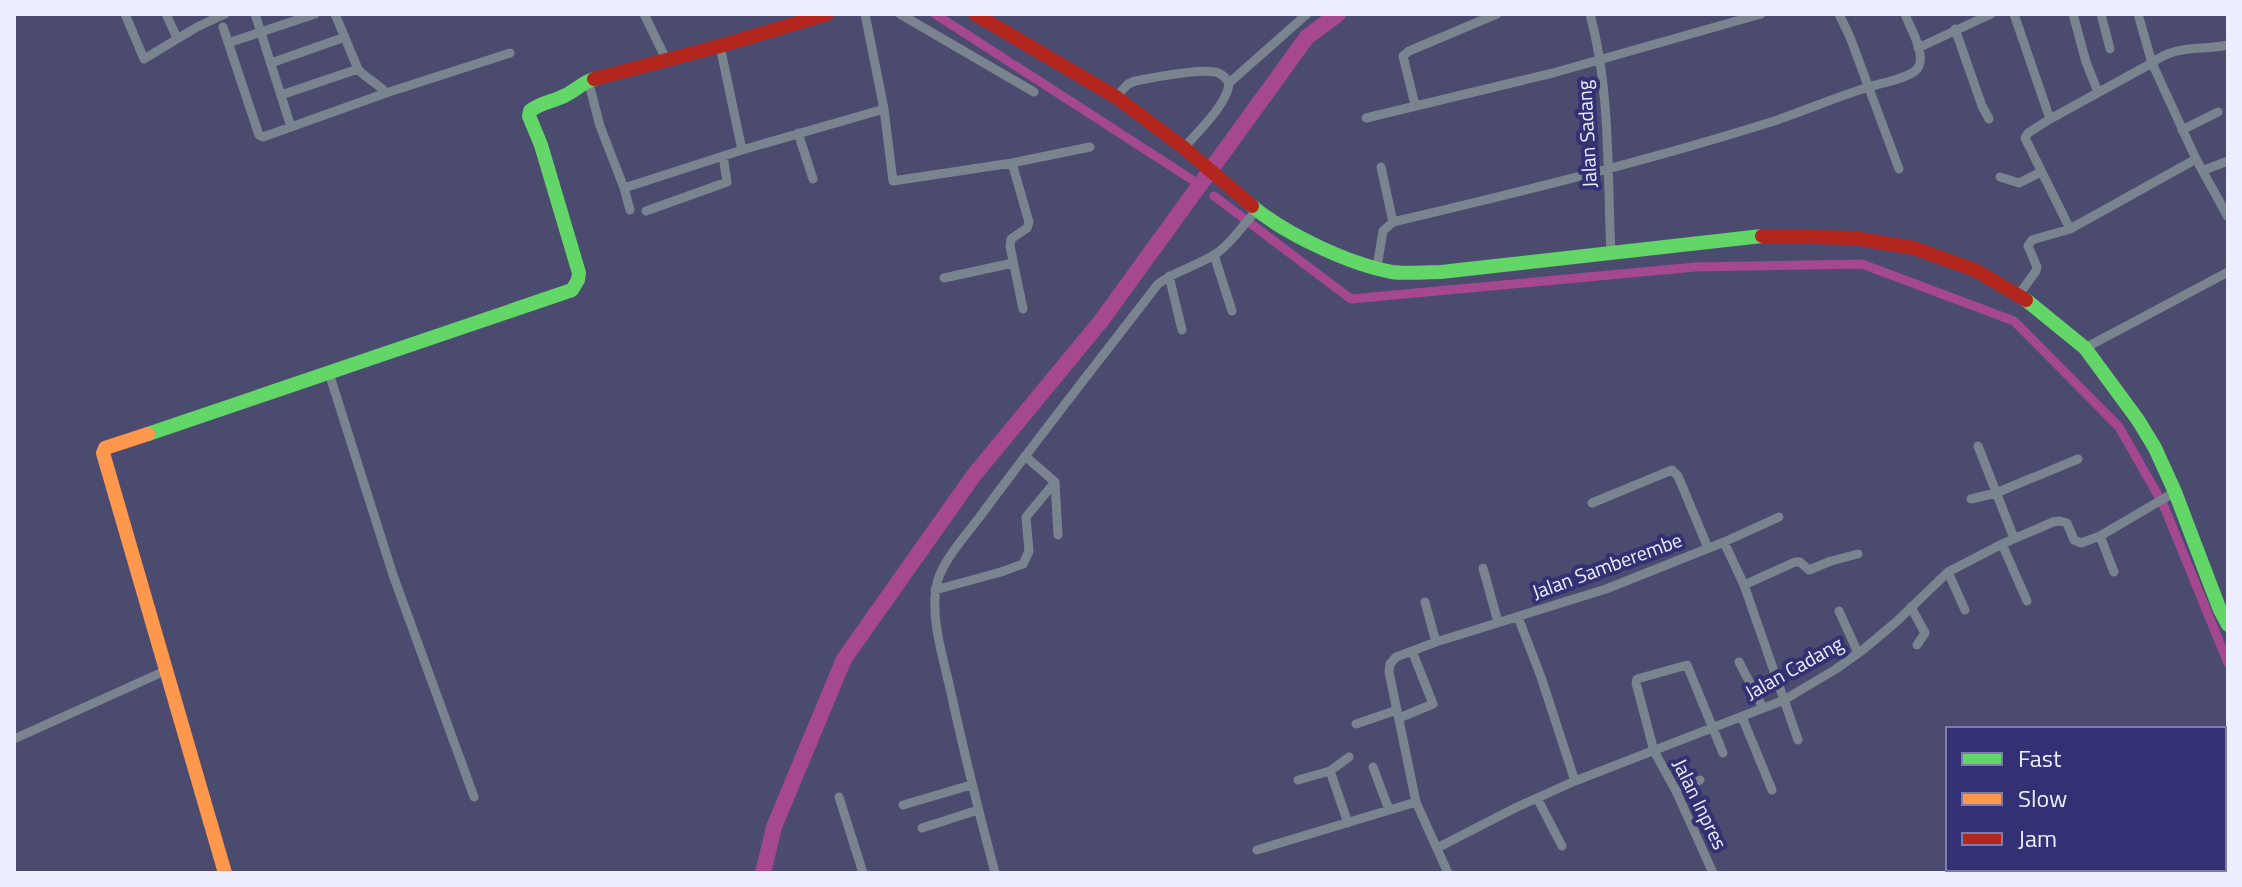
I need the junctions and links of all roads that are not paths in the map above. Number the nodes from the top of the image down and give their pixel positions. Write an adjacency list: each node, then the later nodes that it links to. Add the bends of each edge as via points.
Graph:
1 (125, 14): 29 (street, via 144,59)
2 (166, 14): 29 (street)
3 (225, 14): 24 (street)
4 (255, 14): 27 (street)
5 (315, 14): 23 (street)
6 (335, 14): 28 (street)
7 (644, 14): 36 (street)
8 (827, 14): 32 (street)
9 (865, 14): 50 (street)
10 (900, 14): 45 (street)
11 (975, 14): 44 (street)
12 (1307, 14): 42 (street)
13 (1497, 14): 49 (street, via 1403,56)
14 (1590, 14): 37 (street, Jalan Sadang)
15 (1761, 14): 37 (street)
16 (1839, 14): 43 (street)
17 (1905, 14): 33 (street)
18 (1991, 14): 26 (street)
19 (2014, 14): 54 (street)
20 (2073, 14): 46 (street)
21 (2101, 14): 34 (street)
22 (2138, 14): 39 (street)
23 (296, 17): 27 (street)
24 (206, 18): 29 (street)
25 (223, 27): 30 (street)
26 (1955, 29): 33 (street); 53 (street)
27 (261, 32): 30 (street); 38 (street)
28 (345, 37): 38 (street); 40 (street)
29 (177, 38)
30 (228, 43): 55 (street, via 259,135)
31 (2228, 45): 39 (street, via 2178,49)
32 (720, 46): 36 (street); 60 (street)
33 (1918, 48): 43 (street, via 1915,71)
34 (2110, 49)
35 (510, 53): 47 (street)
36 (666, 59): 41 (street)
37 (1601, 60): 49 (street); 66 (street, Jalan Sadang)
38 (271, 63): 48 (street)
39 (2152, 63): 46 (street); 56 (street)
40 (358, 69): 47 (street); 48 (street)
41 (588, 80): 72 (street); 91 (street, via 565,96 539,104 529,116 579,273 572,290)
42 (1229, 83): 44 (street, via 1222,74 1201,71 1135,81); 59 (street, via 1217,109)
43 (1869, 87): 66 (street, via 1772,122); 67 (street)
44 (1121, 91): 59 (street)
45 (1034, 92)
46 (2098, 92): 54 (street)
47 (386, 93): 55 (street)
48 (281, 95): 55 (street)
49 (1415, 105): 52 (street)
50 (884, 109): 57 (street); 64 (street, via 893,181)
51 (2218, 112): 56 (street)
52 (1366, 118)
53 (1989, 119)
54 (2050, 119): 69 (street, via 2025,138)
55 (291, 127)
56 (2182, 130): 62 (street)
57 (798, 133): 60 (street); 71 (street)
58 (1090, 147): 64 (street)
59 (1184, 148): 75 (street)
60 (742, 150): 61 (street)
61 (723, 156): 72 (street); 74 (street, via 727,182)
62 (2196, 159): 68 (street); 78 (street)
63 (2228, 161): 68 (street)
64 (1012, 163): 81 (street, via 1029,222 1011,239)
65 (1381, 167): 77 (street)
66 (1607, 169): 77 (street); 79 (street, Jalan Sadang)
67 (1899, 169)
68 (2204, 170): 76 (street)
69 (2041, 172): 70 (street, via 2019,183); 78 (street)
70 (2000, 177)
71 (813, 179)
72 (624, 188): 73 (street)
73 (630, 210)
74 (646, 211)
75 (1255, 212): 80 (street); 82 (street, via 1319,248)
76 (2228, 217)
77 (1393, 222): 82 (street, via 1383,231)
78 (2070, 229): 86 (street, via 2029,243 2037,267)
79 (1611, 253): 82 (street, via 1441,272); 86 (street, via 1756,236 1854,238 1914,248 1975,270)
80 (1214, 255): 84 (street); 88 (street)
81 (1013, 263): 85 (street); 87 (street)
82 (1377, 267)
83 (2228, 272): 90 (street)
84 (1169, 276): 89 (street); 93 (street)
85 (944, 278)
86 (2018, 296): 90 (street)
87 (1023, 309)
88 (1232, 311)
89 (1182, 330)
90 (2085, 348): 97 (street, via 2155,448)
91 (329, 373): 126 (street, via 105,448); 146 (street, via 393,575)
92 (1978, 446): 96 (street)
93 (1025, 456): 95 (street); 112 (street, via 949,559)
94 (2078, 459): 96 (street)
95 (1055, 482): 101 (street); 112 (street, via 1026,517 1029,551 1023,564)
96 (1996, 493): 98 (street); 103 (street)
97 (2171, 494): 102 (street); 120 (street)
98 (1971, 499)
99 (1592, 503): 106 (street, Jalan Samberembe, via 1672,470)
100 (1779, 517): 104 (street, Jalan Samberembe)
101 (1058, 535)
102 (2100, 536): 103 (street, Jalan Cadang, via 2077,543 2065,521); 110 (street)
103 (2014, 538): 105 (street, Jalan Cadang)
104 (1724, 542): 106 (street, Jalan Samberembe); 111 (street)
105 (2002, 544): 109 (street, Jalan Cadang); 113 (street)
106 (1708, 548): 118 (street, Jalan Samberembe)
107 (1858, 554): 111 (street, via 1809,570 1795,562)
108 (1483, 568): 119 (street)
109 (1948, 572): 115 (street, Jalan Cadang); 116 (street)
110 (2114, 572)
111 (1744, 585): 127 (street)
112 (935, 590): 143 (street, via 942,652)
113 (2027, 601)
114 (1425, 602): 121 (street)
115 (1911, 607): 122 (street, via 1925,633); 124 (street, Jalan Cadang)
116 (1965, 610)
117 (1839, 611): 124 (street)
118 (1518, 617): 119 (street, Jalan Samberembe); 142 (street, Jalan Samberembe)
119 (1498, 622): 121 (street, Jalan Samberembe)
120 (2228, 625)
121 (1436, 642): 123 (street, Jalan Samberembe)
122 (1917, 645)
123 (1412, 651): 129 (street, via 1396,657 1389,668); 129 (street, via 1433,704)
124 (1858, 653): 127 (street, Jalan Cadang)
125 (1739, 662): 128 (street)
126 (167, 670): 133 (street); 158 (street)
127 (1784, 700): 128 (street, Jalan Cadang); 134 (street)
128 (1763, 708): 130 (street, Jalan Cadang)
129 (1398, 714): 131 (street); 149 (street)
130 (1742, 717): 132 (street, Jalan Cadang); 144 (street)
131 (1356, 724)
132 (1712, 727): 135 (street, Jalan Cadang); 135 (street, Jalan Inpres, via 1687,665 1639,678); 136 (street)
133 (14, 739)
134 (1798, 740)
135 (1654, 751): 142 (street, Jalan Cadang); 145 (street, Jalan Inpres)
136 (1723, 753)
137 (1349, 757): 139 (street)
138 (1373, 767): 152 (street)
139 (1330, 771): 140 (street); 153 (street)
140 (1298, 780)
141 (1700, 780): 145 (street)
142 (1575, 781): 148 (street, Jalan Cadang)
143 (971, 785): 150 (street); 151 (street)
144 (1772, 790)
145 (1676, 791): 162 (street, Jalan Inpres)
146 (474, 797)
147 (839, 797): 159 (street)
148 (1537, 798): 155 (street); 156 (street, Jalan Cadang)
149 (1416, 802): 152 (street); 156 (street)
150 (903, 805)
151 (978, 810): 154 (street); 160 (street)
152 (1389, 810): 153 (street)
153 (1348, 823): 157 (street)
154 (922, 828)
155 (1562, 846)
156 (1437, 848): 161 (street)
157 (1257, 850)
158 (225, 873)
159 (863, 873)
160 (995, 873)
161 (1448, 873)
162 (1713, 873)

